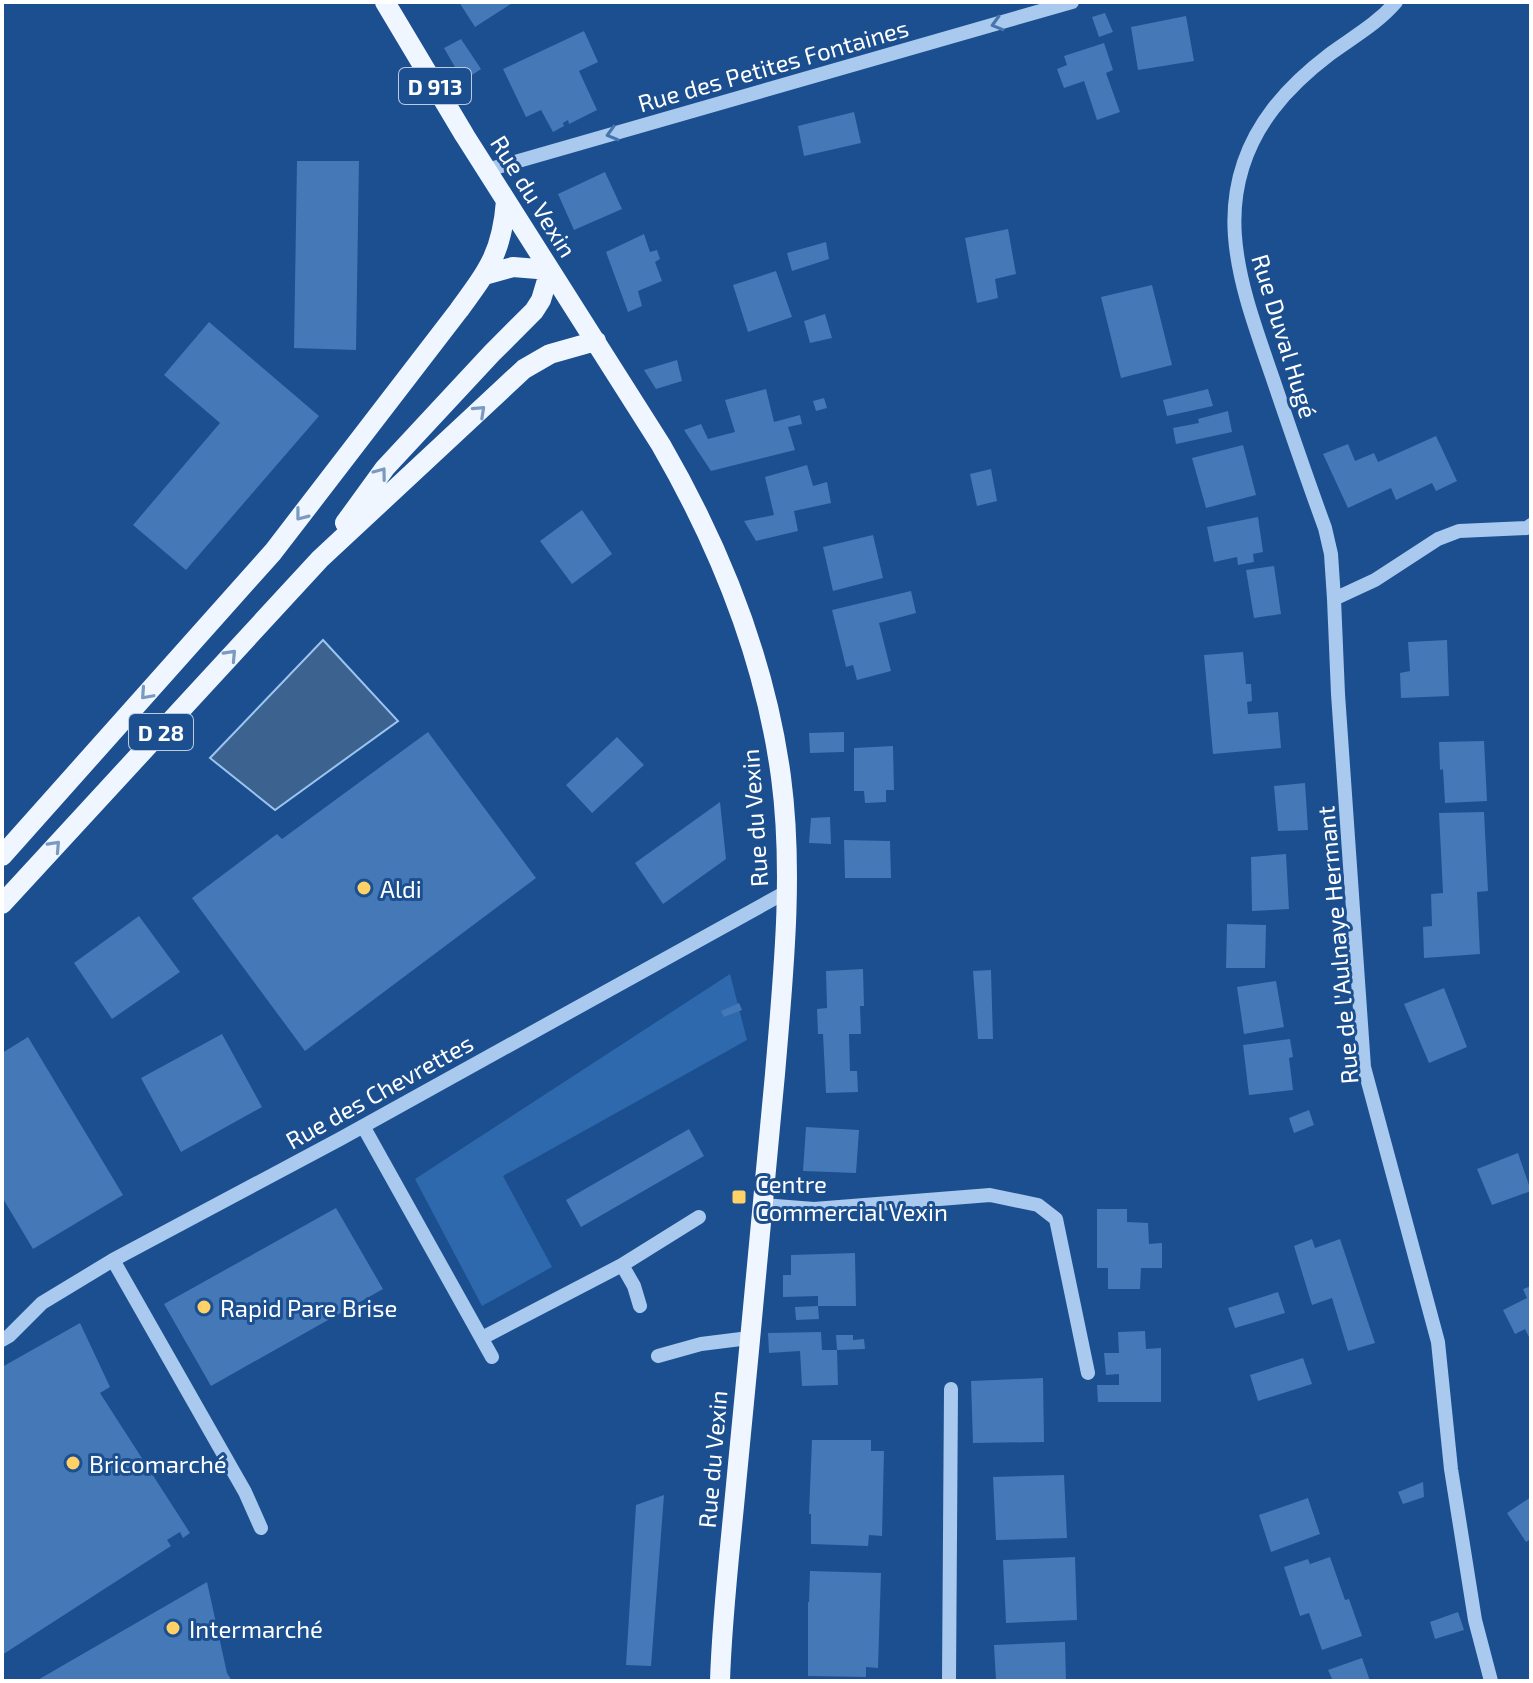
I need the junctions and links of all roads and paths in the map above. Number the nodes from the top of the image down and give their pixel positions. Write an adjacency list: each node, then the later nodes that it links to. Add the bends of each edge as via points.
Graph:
1 (385, 2): 4 (main road, Rue du Vexin / D 913)
2 (1072, 2): 4 (street, Rue des Petites Fontaines, one-way to 4)
3 (1396, 2): 11 (street, Rue Duval Hugé, via 1287,92 1254,139 1236,196 1240,278 1325,528)
4 (487, 170): 5 (main road, Rue du Vexin / D 913)
5 (506, 201): 6 (main road, Rue du Vexin / D 913); 7 (main road, D 28, via 498,249)
6 (550, 270): 7 (main road, via 513,267); 8 (main road, Rue du Vexin / D 913); 10 (main road, D 28, one-way to 6, via 385,468 534,311)
7 (484, 275): 12 (main road, D 28, one-way to 12, via 273,552)
8 (596, 341): 10 (main road, one-way to 8, via 524,369 550,354); 13 (main road, Rue du Vexin / D 913, via 691,497 736,602 765,694 781,777)
9 (1531, 525): 11 (street, via 1459,531)
10 (320, 559): 14 (main road, D 28, one-way to 10)
11 (1334, 599): 31 (street, Rue de l'Aulnaye Hermant, via 1364,1067 1438,1342 1451,1469 1475,1620)
12 (2, 856)
13 (786, 892): 15 (street, Rue des Chevrettes); 16 (main road, Rue du Vexin / D 913)
14 (2, 904)
15 (363, 1126): 18 (street, Rue des Chevrettes); 21 (street)
16 (763, 1205): 22 (main road, Rue du Vexin / D 913); 26 (street, via 814,1209 990,1195 1038,1205 1056,1219)
17 (699, 1217): 19 (street)
18 (113, 1260): 23 (street, Rue des Chevrettes, via 42,1303); 28 (street)
19 (622, 1265): 20 (street); 21 (street)
20 (640, 1306)
21 (482, 1338): 25 (street)
22 (749, 1338): 24 (street); 29 (main road, Rue du Vexin / D 913)
23 (2, 1340)
24 (658, 1356)
25 (492, 1357)
26 (1088, 1373)
27 (951, 1389): 30 (street)
28 (261, 1528)
29 (720, 1681)
30 (949, 1681)
31 (1491, 1681)

